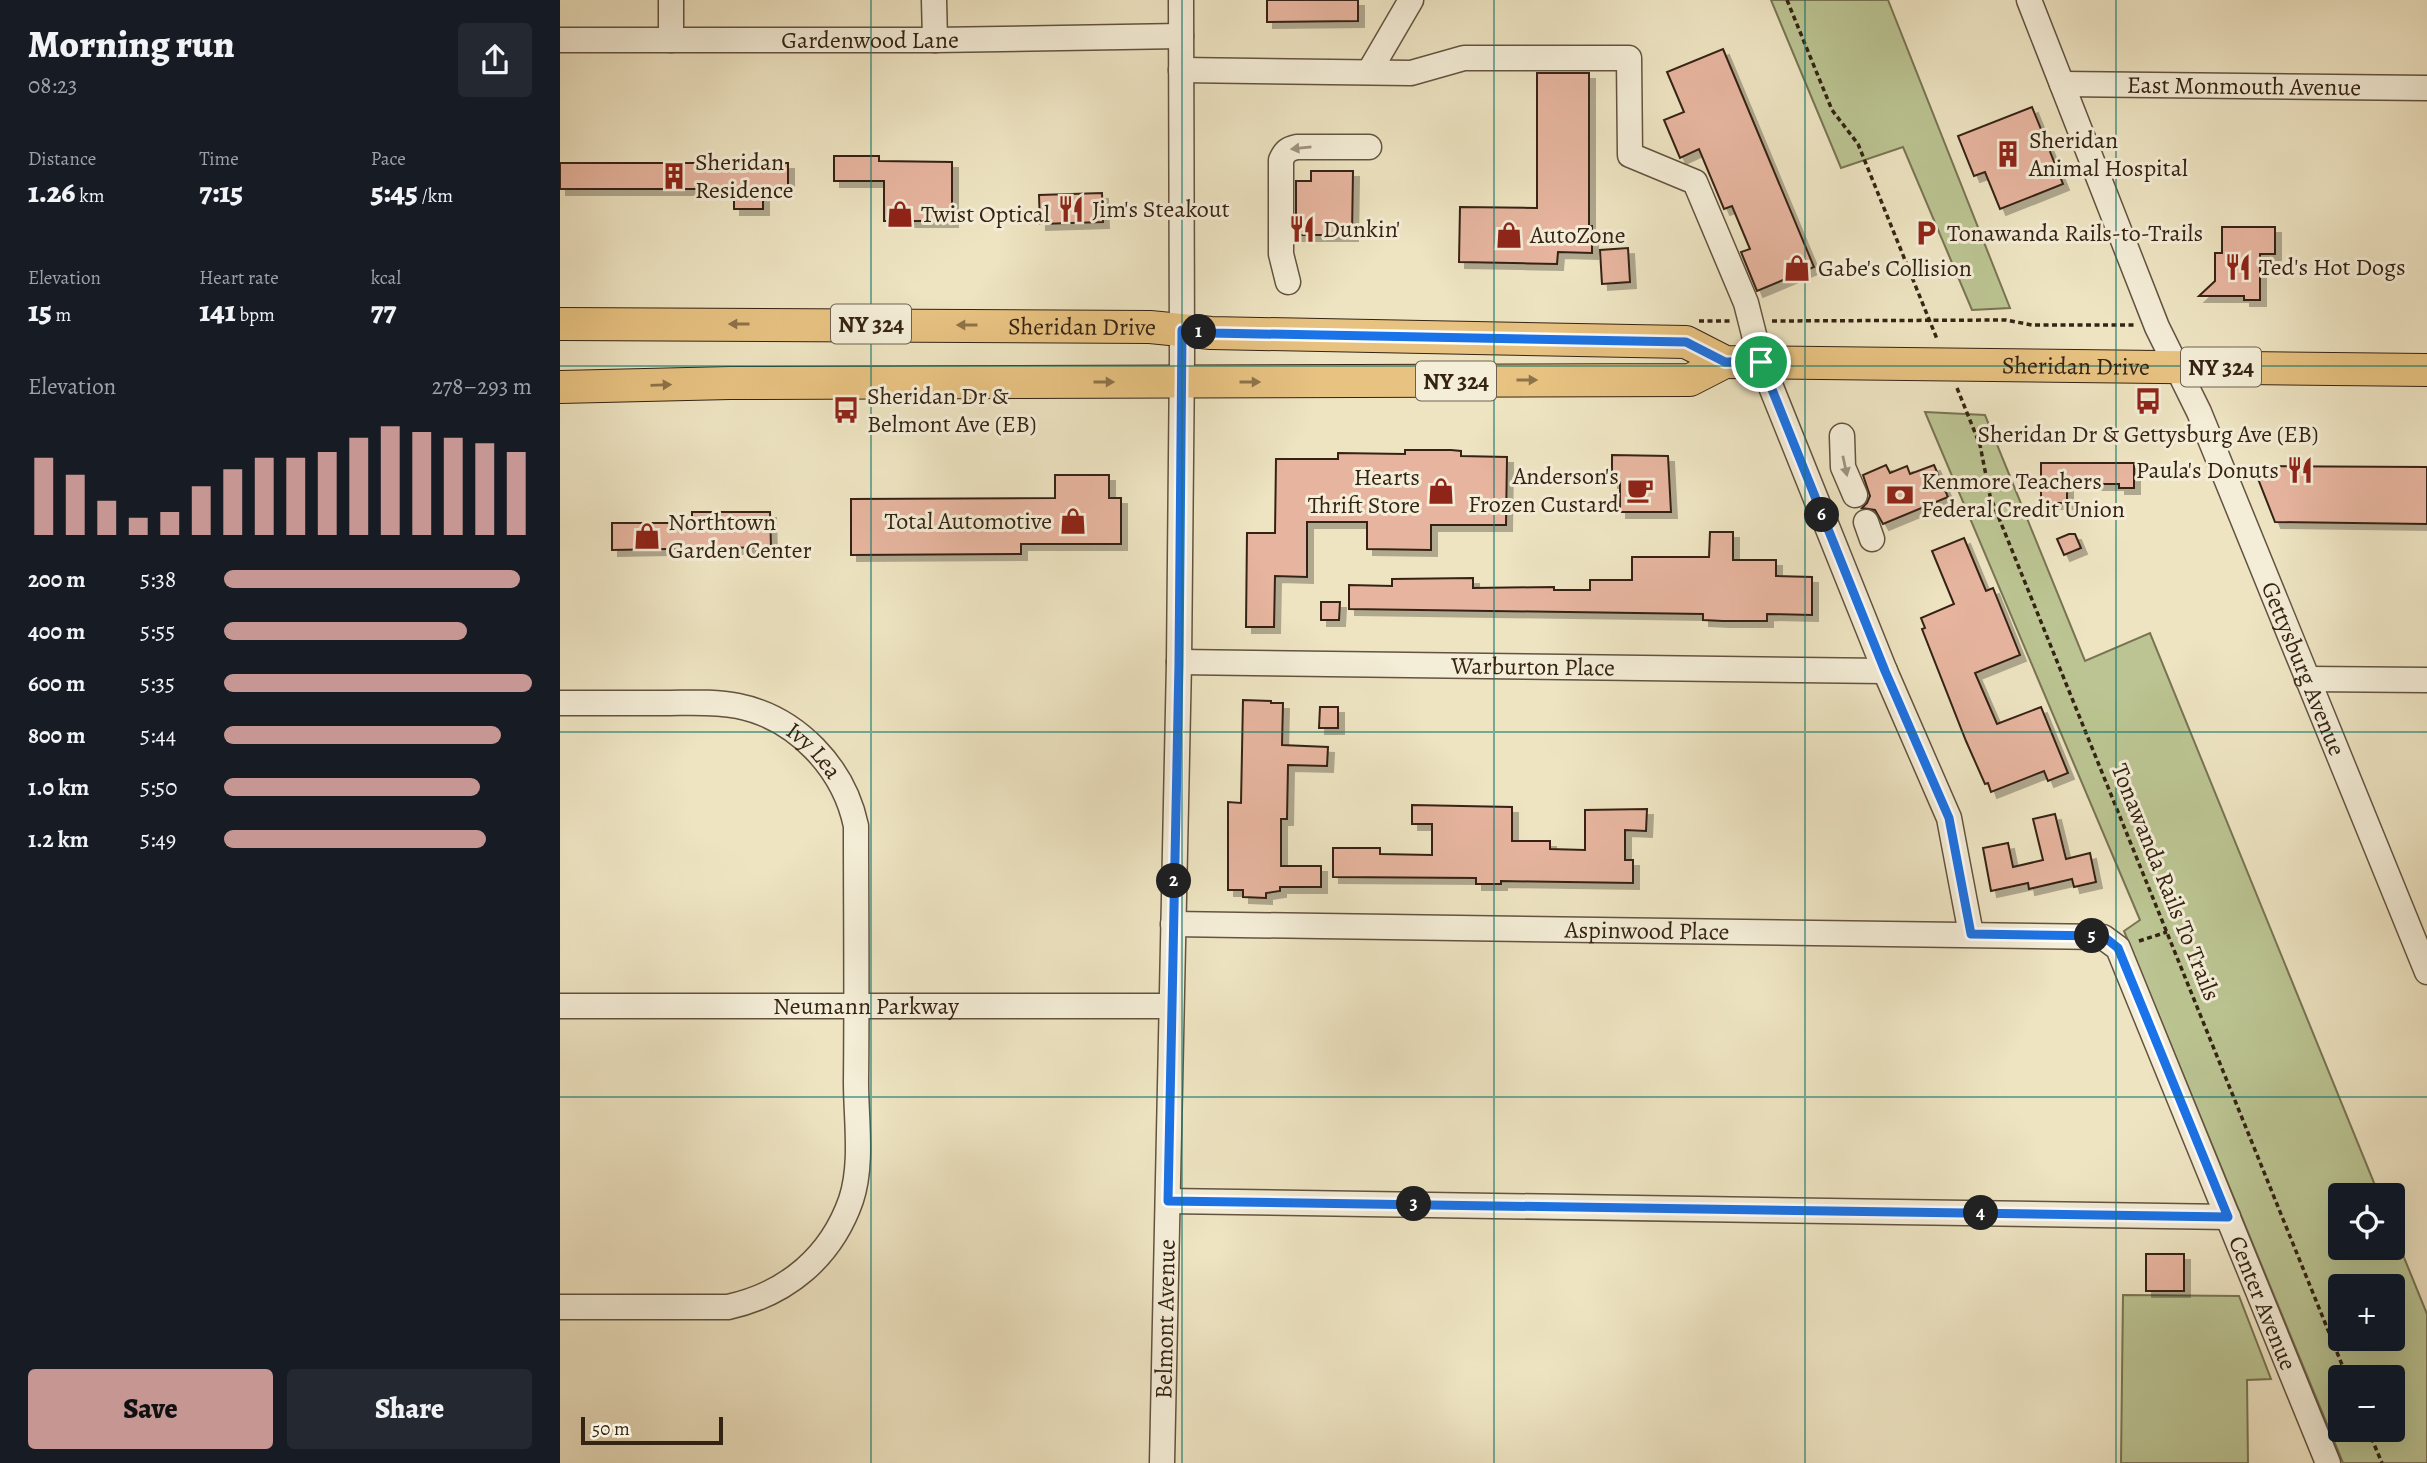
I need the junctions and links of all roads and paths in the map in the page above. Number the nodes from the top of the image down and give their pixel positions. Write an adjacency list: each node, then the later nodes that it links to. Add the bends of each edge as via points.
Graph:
1 (671, 0): 9 (street)
2 (934, 0): 10 (street)
3 (1181, 0): 7 (street, Belmont Avenue)
4 (1411, 0): 12 (street)
5 (1787, 0): 19 (path, via 1832,110 1857,144)
6 (2029, 0): 13 (street, Gettysburg Avenue)
7 (1181, 36): 10 (street, Gardenwood Lane); 11 (street, Belmont Avenue)
8 (560, 40): 9 (street, Gardenwood Lane)
9 (671, 40): 10 (street, Gardenwood Lane)
10 (935, 40)
11 (1181, 70): 12 (street); 18 (street, Belmont Avenue)
12 (1369, 72): 21 (street, via 1411,73 1464,58 1629,58 1630,155 1695,182 1746,303)
13 (2062, 83): 14 (street, East Monmouth Avenue); 22 (street, Gettysburg Avenue, via 2157,327)
14 (2427, 88)
15 (1369, 147): 16 (street, one-way to 16, via 1297,146 1284,153 1281,254)
16 (1288, 282)
17 (560, 324): 18 (main road, Sheridan Drive / NY 324, one-way to 17)
18 (1182, 330): 20 (main road, Sheridan Drive / NY 324, via 1686,342); 24 (street, Belmont Avenue)
19 (1933, 330)
20 (1725, 362): 21 (main road, Sheridan Drive / NY 324); 24 (main road, Sheridan Drive / NY 324, one-way to 20, via 1690,380)
21 (1761, 362): 22 (main road, Sheridan Drive / NY 324); 30 (street)
22 (2177, 366): 23 (main road, Sheridan Drive / NY 324); 31 (street, Gettysburg Avenue)
23 (2427, 370)
24 (1182, 382): 25 (main road, Sheridan Drive / NY 324, one-way to 24); 29 (street, Belmont Avenue)
25 (560, 387)
26 (1961, 397): 35 (path, Tonawanda Rails To Trails, via 1980,445 1990,496)
27 (1843, 436): 28 (street, one-way to 28, via 1843,467)
28 (1855, 495)
29 (1179, 663): 30 (street, Warburton Place); 34 (street, Belmont Avenue)
30 (1885, 671): 36 (street, via 1949,818)
31 (2307, 680): 32 (street); 37 (street, Gettysburg Avenue)
32 (2427, 680)
33 (560, 703): 41 (street, Ivy Lea, via 713,702 740,706 789,727 810,744 842,782 856,826)
34 (1173, 924): 36 (street, Aspinwood Place); 42 (street, Belmont Avenue)
35 (2167, 932): 38 (path); 46 (path, Tonawanda Rails To Trails)
36 (1971, 934): 38 (street, Aspinwood Place, via 2103,936)
37 (2421, 942): 39 (street, Gettysburg Avenue)
38 (2118, 948): 44 (street, Center Avenue)
39 (2427, 972)
40 (560, 1006): 41 (street, Neumann Parkway)
41 (857, 1006): 42 (street, Neumann Parkway); 45 (street, Ivy Lea, via 852,1197 820,1255 778,1290 728,1307)
42 (1171, 1006): 43 (street, Belmont Avenue)
43 (1168, 1201): 44 (street); 48 (street, Belmont Avenue)
44 (2228, 1217): 49 (street, Center Avenue)
45 (560, 1307)
46 (2342, 1365)
47 (2373, 1442): 50 (path)
48 (1162, 1463)
49 (2328, 1463)
50 (2382, 1463)

